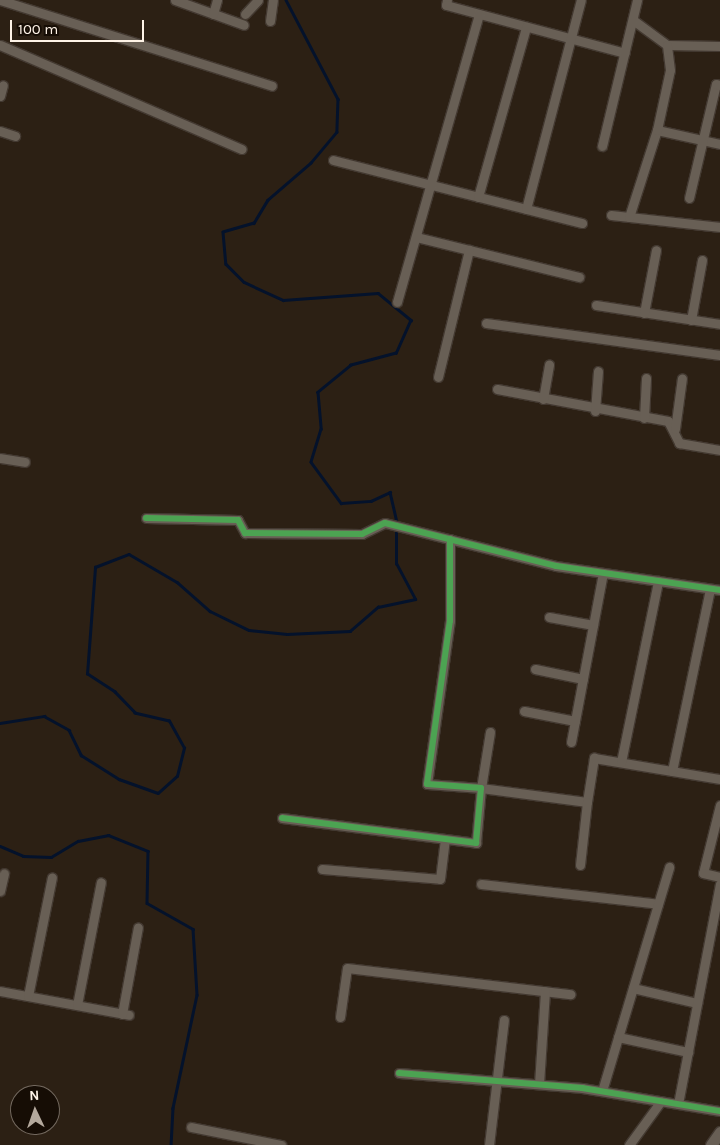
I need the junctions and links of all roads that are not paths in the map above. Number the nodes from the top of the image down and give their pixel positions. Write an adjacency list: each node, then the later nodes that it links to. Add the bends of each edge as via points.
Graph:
1 (175, 0): 9 (street)
2 (216, 0): 9 (street)
3 (258, 0): 10 (street)
4 (273, 0): 13 (street)
5 (447, 0): 11 (street, via 446,5)
6 (581, 0): 16 (street)
7 (637, 0): 12 (street)
8 (6, 1): 23 (street)
9 (213, 14): 14 (street)
10 (245, 14)
11 (479, 14): 15 (street); 33 (street)
12 (632, 20): 18 (street); 20 (street)
13 (270, 21)
14 (244, 25)
15 (526, 27): 16 (street); 34 (street)
16 (571, 39): 20 (street); 36 (street)
17 (0, 46): 31 (street)
18 (668, 46): 19 (street); 25 (street, via 670,70)
19 (720, 46)
20 (625, 53): 30 (street)
21 (3, 85): 24 (street)
22 (720, 85): 28 (street, via 716,84)
23 (272, 86)
24 (0, 96)
25 (657, 130): 28 (street); 38 (street)
26 (0, 132): 27 (street)
27 (15, 136)
28 (701, 140): 29 (street); 35 (street)
29 (720, 144)
30 (602, 146)
31 (242, 149)
32 (333, 160): 33 (street)
33 (430, 185): 34 (street); 41 (street)
34 (478, 197): 36 (street)
35 (689, 198)
36 (526, 209): 39 (street)
37 (612, 216): 38 (street)
38 (629, 217): 40 (street)
39 (582, 223)
40 (720, 227)
41 (416, 236): 42 (street); 46 (street)
42 (469, 250): 45 (street); 55 (street)
43 (656, 250): 48 (street)
44 (702, 260): 49 (street)
45 (579, 277)
46 (397, 302)
47 (596, 306): 48 (street)
48 (644, 313): 49 (street)
49 (691, 320): 51 (street)
50 (486, 323): 52 (street)
51 (720, 324)
52 (720, 355)
53 (548, 365): 59 (street)
54 (598, 371): 60 (street)
55 (438, 377)
56 (646, 378): 61 (street)
57 (682, 378): 62 (street)
58 (497, 389): 59 (street)
59 (543, 400): 60 (street)
60 (595, 411): 61 (street)
61 (644, 418): 62 (street, via 668,421)
62 (675, 429): 63 (street, via 679,444)
63 (720, 450)
64 (0, 458): 65 (street)
65 (25, 462)
66 (146, 518): 67 (street, via 238,520 245,534 362,534 385,523)
67 (450, 540): 68 (street); 82 (street, via 450,621 427,784)
68 (603, 573): 69 (street); 72 (street)
69 (658, 581): 70 (street); 79 (street)
70 (715, 589): 80 (street)
71 (549, 616): 72 (street)
72 (593, 625): 74 (street)
73 (535, 669): 74 (street)
74 (583, 679): 76 (street)
75 (524, 711): 76 (street)
76 (575, 721): 78 (street)
77 (490, 732): 82 (street)
78 (571, 742)
79 (621, 762): 80 (street); 83 (street, via 594,758)
80 (672, 771): 81 (street)
81 (720, 779)
82 (481, 788): 83 (street); 86 (street, via 476,843)
83 (587, 802): 87 (street)
84 (720, 805): 92 (street, via 703,873)
85 (282, 818): 86 (street)
86 (445, 839): 89 (street, via 440,879)
87 (580, 865)
88 (669, 866): 97 (street)
89 (322, 869)
90 (4, 873): 96 (street)
91 (52, 877): 103 (street)
92 (720, 877)
93 (101, 882): 105 (street)
94 (481, 884): 97 (street)
95 (720, 884): 104 (street)
96 (0, 892)
97 (658, 904): 99 (street)
98 (138, 927): 105 (street, via 126,1014)
99 (633, 988): 104 (street); 108 (street)
100 (0, 991): 103 (street)
101 (546, 991): 102 (street); 106 (street, via 347,968); 112 (street)
102 (570, 994)
103 (28, 996): 105 (street)
104 (697, 1003): 109 (street)
105 (77, 1005)
106 (340, 1017)
107 (504, 1020): 111 (street)
108 (618, 1037): 109 (street); 113 (street)
109 (688, 1052): 115 (street)
110 (399, 1072): 111 (street)
111 (497, 1081): 112 (street); 120 (street)
112 (539, 1084): 113 (street)
113 (602, 1091): 114 (street)
114 (661, 1101): 115 (street); 121 (street)
115 (678, 1104): 116 (street)
116 (720, 1111)
117 (191, 1127): 119 (street)
118 (720, 1132): 122 (street)
119 (281, 1145)
120 (489, 1145)
121 (630, 1145)
122 (711, 1145)

